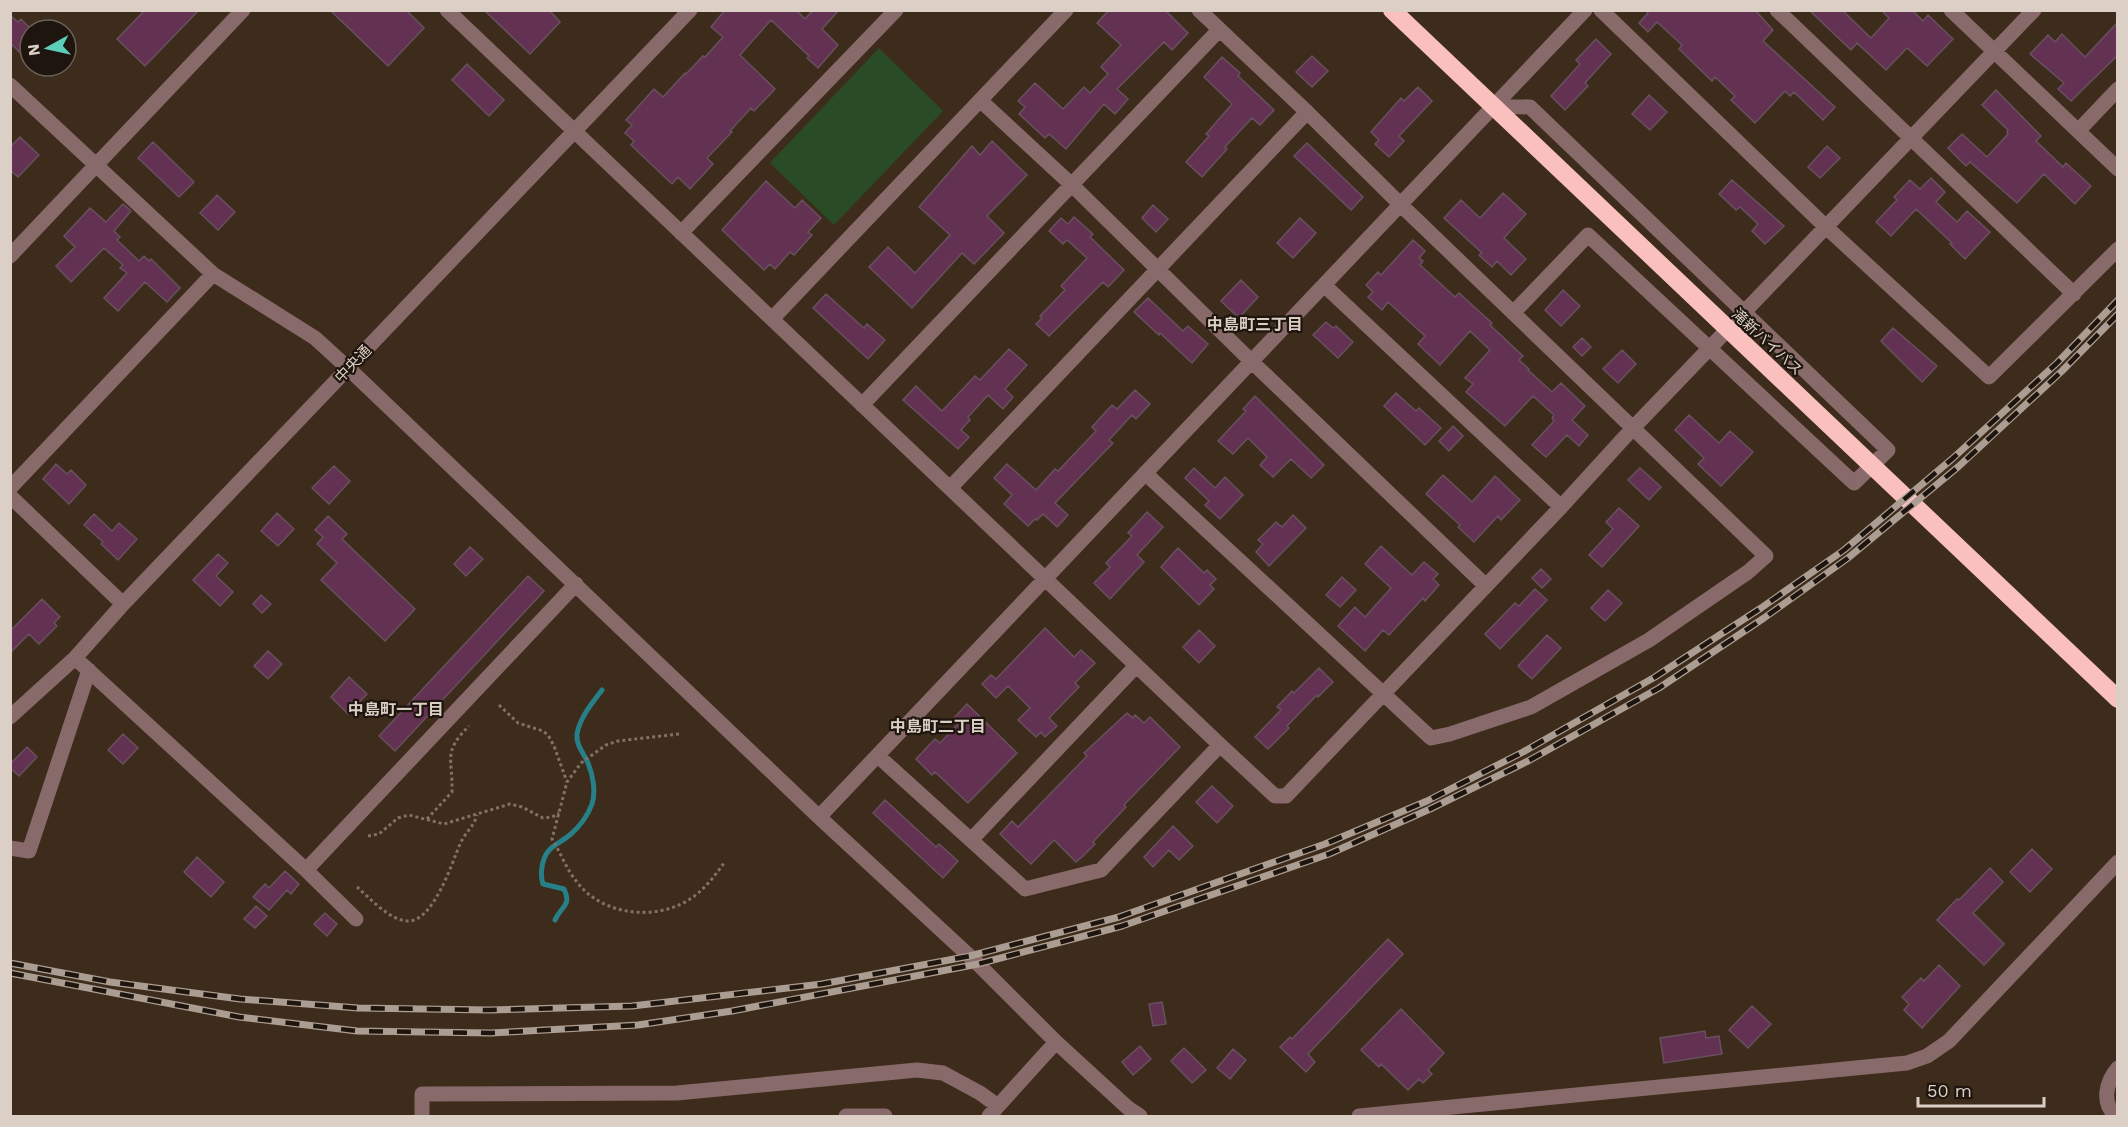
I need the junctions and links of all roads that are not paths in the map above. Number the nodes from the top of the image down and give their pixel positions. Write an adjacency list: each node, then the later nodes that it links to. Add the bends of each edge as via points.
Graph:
1 (243, 10): 23 (street)
2 (447, 10): 21 (street)
3 (690, 10): 21 (street, 中央通)
4 (896, 10): 28 (street)
5 (1066, 10): 17 (street)
6 (1199, 10): 13 (street)
7 (1392, 10): 18 (highway, 滝新バイパス)
8 (1585, 10): 18 (street)
9 (1601, 10): 27 (street)
10 (1777, 10): 22 (street)
11 (1951, 10): 14 (street)
12 (2034, 10): 14 (street)
13 (1219, 30): 19 (street); 25 (street)
14 (1995, 53): 20 (street); 22 (street)
15 (10, 85): 23 (street)
16 (2118, 89): 20 (street)
17 (981, 101): 25 (street); 37 (street)
18 (1495, 106): 26 (street); 35 (street, via 1530,107); 56 (highway, 滝新バイパス)
19 (1306, 112): 26 (street); 31 (street)
20 (2078, 131): 24 (street)
21 (574, 132): 28 (street); 40 (street, 中央通)
22 (1912, 139): 27 (street); 34 (street)
23 (97, 166): 30 (street); 32 (street)
24 (2118, 169)
25 (1072, 186): 31 (street); 41 (street)
26 (1401, 205): 33 (street); 36 (street)
27 (1826, 227): 34 (street, via 1989,377); 35 (street)
28 (681, 233): 37 (street)
29 (2118, 249): 34 (street)
30 (10, 256)
31 (1158, 269): 39 (street); 45 (street)
32 (213, 274): 40 (street, via 315,338); 44 (street)
33 (1324, 285): 39 (street); 47 (street)
34 (2074, 294)
35 (1744, 312): 38 (street); 38 (street, via 1888,450 1854,483)
36 (1513, 313): 38 (street, via 1588,235); 42 (street)
37 (772, 319): 41 (street)
38 (1710, 347): 42 (street)
39 (1251, 361): 43 (street); 50 (street)
40 (349, 369): 49 (street); 51 (street, 中央通)
41 (862, 405): 45 (street)
42 (1633, 428): 47 (street); 55 (street, via 1766,556 1649,640 1531,707 1431,738)
43 (1145, 473): 48 (street); 55 (street)
44 (10, 488)
45 (950, 488): 48 (street)
46 (10, 496): 51 (street)
47 (1561, 507): 50 (street)
48 (1045, 579): 53 (street); 59 (street)
49 (576, 584): 60 (street); 64 (street)
50 (1486, 586): 55 (street)
51 (123, 604): 52 (street, 中央通)
52 (75, 658): 54 (street); 57 (street, 中央通)
53 (1136, 666): 58 (street); 61 (street)
54 (89, 670): 62 (street, via 28,851); 64 (street)
55 (1383, 693): 58 (street, via 1286,796 1275,796)
56 (2118, 699)
57 (10, 717)
58 (1220, 745): 61 (street, via 1101,870 1025,889)
59 (878, 756): 60 (street); 61 (street)
60 (819, 817): 66 (street)
61 (971, 840)
62 (10, 848)
63 (2118, 862): 74 (street, via 1949,1041 1908,1063)
64 (306, 870): 65 (street)
65 (356, 919)
66 (1056, 1042): 68 (street); 73 (street)
67 (2118, 1068): 69 (street, via 2109,1078 2106,1094)
68 (994, 1111): 70 (street, via 980,1093 943,1073 917,1070 677,1093 422,1094)
69 (2112, 1115)
70 (422, 1116)
71 (846, 1116): 72 (street)
72 (885, 1116)
73 (1140, 1116)
74 (1359, 1116)

